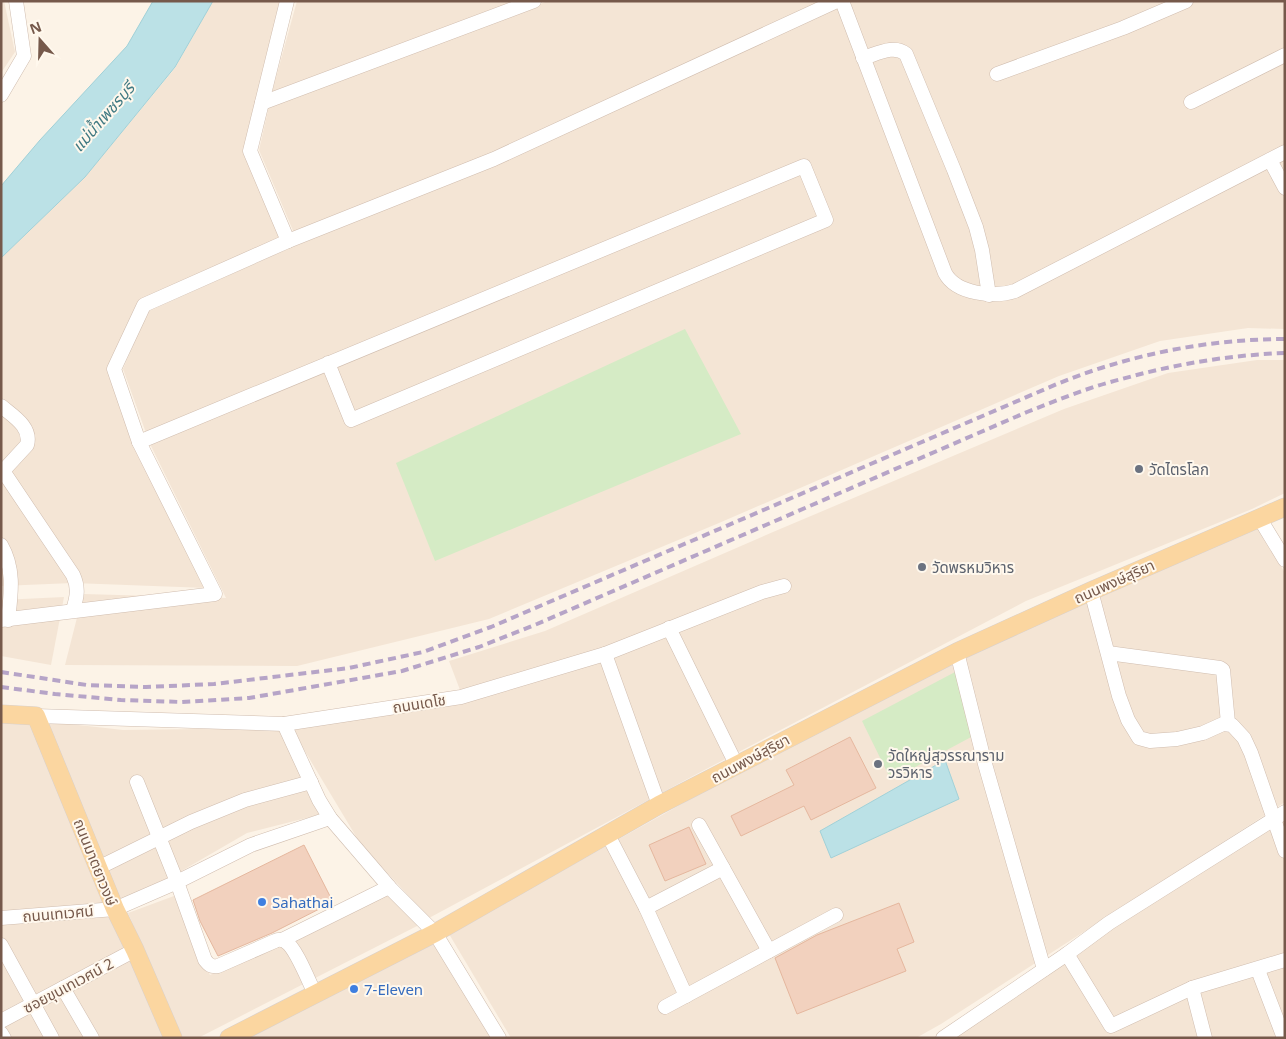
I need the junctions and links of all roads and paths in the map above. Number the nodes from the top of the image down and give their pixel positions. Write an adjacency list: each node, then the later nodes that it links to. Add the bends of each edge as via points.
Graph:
1 (16, 1): 10 (street, via 24,56)
2 (287, 1): 12 (street)
3 (534, 1): 12 (street)
4 (837, 1): 16 (street, via 494,159)
5 (842, 1): 8 (street)
6 (1186, 1): 9 (street, via 1124,28)
7 (1285, 54): 11 (street)
8 (863, 58): 17 (street, via 944,273 955,284); 17 (street, via 894,49 906,54 976,227)
9 (997, 74)
10 (1, 95)
11 (1191, 102)
12 (262, 103): 16 (street, via 250,151)
13 (1285, 152): 14 (street)
14 (1270, 160): 15 (street); 17 (street, via 1015,291)
15 (1285, 188)
16 (288, 241): 20 (street, via 144,305 114,369)
17 (989, 295)
18 (328, 363): 18 (street, via 351,420 826,220 804,166); 20 (street)
19 (1, 406): 27 (street, via 25,427 28,440 3,470 68,565 77,584 78,594)
20 (139, 442): 27 (street, via 215,594)
21 (1285, 507): 22 (main road, ถนนพงษ์สุริยา)
22 (1260, 519): 24 (street); 26 (main road, ถนนพงษ์สุริยา)
23 (1, 545): 28 (street, via 9,562 12,581)
24 (1285, 560)
25 (784, 586): 29 (street, ถนนเดโช)
26 (1091, 591): 30 (main road, ถนนพงษ์สุริยา); 31 (street)
27 (73, 610): 28 (street)
28 (5, 620)
29 (669, 628): 32 (street, ถนนเดโช); 37 (street)
30 (957, 652): 37 (main road, ถนนพงษ์สุริยา); 62 (street, via 985,764)
31 (1108, 653): 35 (street, via 1220,668 1223,670); 35 (street, via 1119,696 1139,738 1150,741 1177,739)
32 (605, 654): 36 (street, ถนนเดโช, via 461,697); 40 (street)
33 (1, 714): 34 (main road)
34 (36, 716): 36 (street, ถนนเดโช); 47 (main road, ถนนมาตยาวงษ์)
35 (1228, 723): 41 (street, via 1237,728)
36 (284, 724): 39 (street)
37 (736, 764): 40 (main road, ถนนพงษ์สุริยา)
38 (137, 782): 45 (street)
39 (312, 782): 42 (street); 45 (street, via 245,800)
40 (660, 805): 44 (main road, ถนนพงษ์สุริยา)
41 (1280, 815): 46 (street); 60 (street, via 1110,923)
42 (330, 818): 49 (street, ถนนเทเวศน์, via 251,845); 50 (street)
43 (699, 825): 48 (street)
44 (608, 835): 51 (street); 55 (main road, ถนนพงษ์สุริยา)
45 (159, 838): 47 (street); 49 (street)
46 (1285, 851)
47 (98, 868): 52 (main road, ถนนมาตยาวงษ์)
48 (723, 868): 51 (street); 59 (street)
49 (177, 882): 52 (street, ถนนเทเวศน์); 56 (street, via 205,960 211,966)
50 (390, 887): 55 (street); 56 (street)
51 (646, 908): 67 (street)
52 (114, 909): 54 (street, ถนนเทเวศน์); 58 (main road, ถนนมาตยาวงษ์)
53 (836, 915): 59 (street)
54 (1, 918)
55 (435, 933): 66 (main road, ถนนพงษ์สุริยา); 78 (street)
56 (282, 940): 66 (street, via 288,942 293,950)
57 (1, 945): 68 (street)
58 (135, 950): 64 (street, ซอยขุนเทเวศน์ 2); 76 (main road, ถนนมาตยาวงษ์)
59 (769, 951): 67 (street)
60 (1068, 954): 62 (street); 71 (street)
61 (1285, 960): 63 (street)
62 (1044, 969): 79 (street)
63 (1258, 970): 65 (street); 81 (street)
64 (63, 988): 68 (street, ซอยขุนเทเวศน์ 2); 75 (street)
65 (1192, 988): 71 (street); 80 (street)
66 (315, 994): 77 (main road, ถนนพงษ์สุริยา)
67 (686, 996): 69 (street)
68 (33, 1004): 70 (street, ซอยขุนเทเวศน์ 2); 74 (street)
69 (665, 1007)
70 (1, 1020)
71 (1108, 1032)
72 (1, 1033): 73 (street)
73 (4, 1038)
74 (52, 1038)
75 (92, 1038)
76 (173, 1038)
77 (229, 1038)
78 (498, 1038)
79 (943, 1038)
80 (1205, 1038)
81 (1284, 1038)

